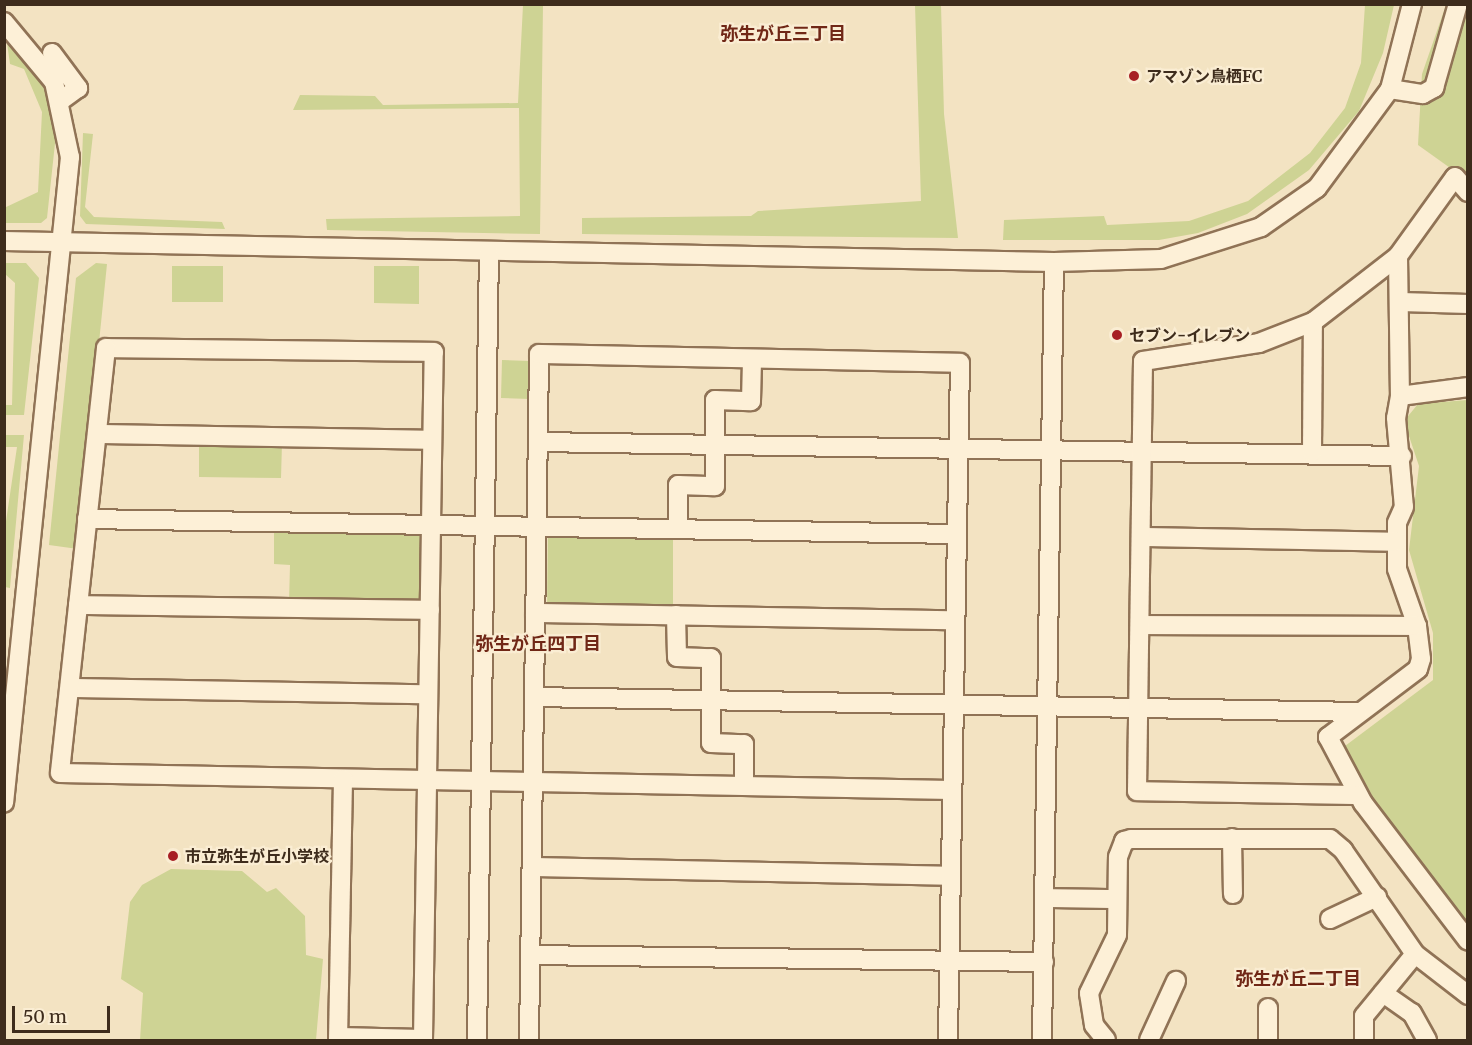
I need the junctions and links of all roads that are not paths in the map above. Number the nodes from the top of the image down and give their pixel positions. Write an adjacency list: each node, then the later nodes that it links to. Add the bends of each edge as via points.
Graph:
1 (1412, 4): 5 (street)
2 (1458, 4): 5 (street, via 1434,88 1423,94)
3 (4, 22): 6 (street, via 54,82)
4 (52, 53): 6 (street, via 78,88 77,94)
5 (1390, 89): 12 (street, via 1317,188 1261,227 1161,259)
6 (60, 101): 9 (street, via 70,157)
7 (1467, 192): 11 (street, via 1455,177)
8 (4, 241): 9 (street)
9 (61, 242): 10 (street); 43 (street)
10 (489, 253): 12 (street); 29 (street)
11 (1398, 256): 13 (street); 15 (street)
12 (1054, 262): 24 (street)
13 (1401, 302): 14 (street); 18 (street)
14 (1467, 304)
15 (1313, 322): 25 (street); 26 (street, via 1258,343 1143,361)
16 (752, 359): 21 (street, via 539,354); 22 (street, via 751,401 716,400); 23 (street, via 960,363)
17 (1467, 387): 18 (street)
18 (1400, 396): 27 (street, via 1396,418)
19 (97, 434): 20 (street); 20 (street, via 106,348 434,352); 28 (street)
20 (432, 440): 30 (street)
21 (538, 442): 22 (street); 31 (street)
22 (715, 444): 23 (street); 32 (street, via 716,486 678,485)
23 (958, 447): 24 (street); 33 (street)
24 (1051, 451): 26 (street); 49 (street)
25 (1312, 452): 26 (street); 27 (street)
26 (1144, 453): 34 (street)
27 (1402, 456): 35 (street, via 1404,507)
28 (87, 519): 30 (street); 36 (street)
29 (484, 525): 30 (street); 31 (street); 55 (street)
30 (431, 526): 37 (street)
31 (536, 527): 32 (street); 38 (street)
32 (678, 529): 33 (street)
33 (956, 534): 40 (street)
34 (1142, 537): 35 (street); 41 (street)
35 (1397, 542): 42 (street, via 1400,584)
36 (78, 605): 37 (street); 44 (street)
37 (430, 610): 45 (street)
38 (535, 613): 39 (street); 46 (street)
39 (676, 615): 40 (street); 47 (street, via 677,657 711,658)
40 (954, 620): 48 (street)
41 (1141, 625): 42 (street); 50 (street)
42 (1417, 626): 51 (street, via 1418,669)
43 (12, 646): 52 (street)
44 (69, 688): 45 (street); 53 (street, via 60,773)
45 (428, 694): 54 (street)
46 (534, 697): 47 (street); 56 (street)
47 (711, 700): 48 (street); 57 (street, via 711,743 744,744)
48 (953, 703): 49 (street); 58 (street)
49 (1048, 705): 50 (street); 66 (street)
50 (1139, 707): 51 (street); 59 (street, via 1137,791)
51 (1358, 712): 59 (street, via 1328,737)
52 (8, 743): 60 (street)
53 (343, 779): 54 (street); 78 (street)
54 (427, 780): 55 (street); 78 (street, via 423,1039)
55 (481, 781): 56 (street); 79 (street)
56 (533, 782): 57 (street); 62 (street)
57 (744, 786): 58 (street)
58 (951, 790): 63 (street)
59 (1358, 795): 69 (street, via 1454,930)
60 (4, 803)
61 (1232, 838): 64 (street); 65 (street, via 1330,839); 67 (street, via 1124,841)
62 (532, 867): 63 (street); 71 (street)
63 (950, 876): 72 (street)
64 (1233, 894)
65 (1377, 897): 68 (street); 70 (street)
66 (1045, 898): 67 (street); 73 (street)
67 (1117, 899): 83 (street, via 1117,935 1089,993 1094,1025)
68 (1330, 919)
69 (1467, 941)
70 (1415, 954): 75 (street); 76 (street)
71 (531, 955): 72 (street); 80 (street)
72 (948, 961): 73 (street); 81 (street)
73 (1044, 962): 82 (street)
74 (1176, 981): 84 (street)
75 (1383, 993): 86 (street, via 1364,1016); 87 (street, via 1412,1013)
76 (1467, 995)
77 (1268, 1008): 85 (street)
78 (338, 1039)
79 (477, 1041)
80 (530, 1041)
81 (948, 1041)
82 (1042, 1041)
83 (1106, 1041)
84 (1149, 1041)
85 (1268, 1041)
86 (1364, 1041)
87 (1427, 1041)

